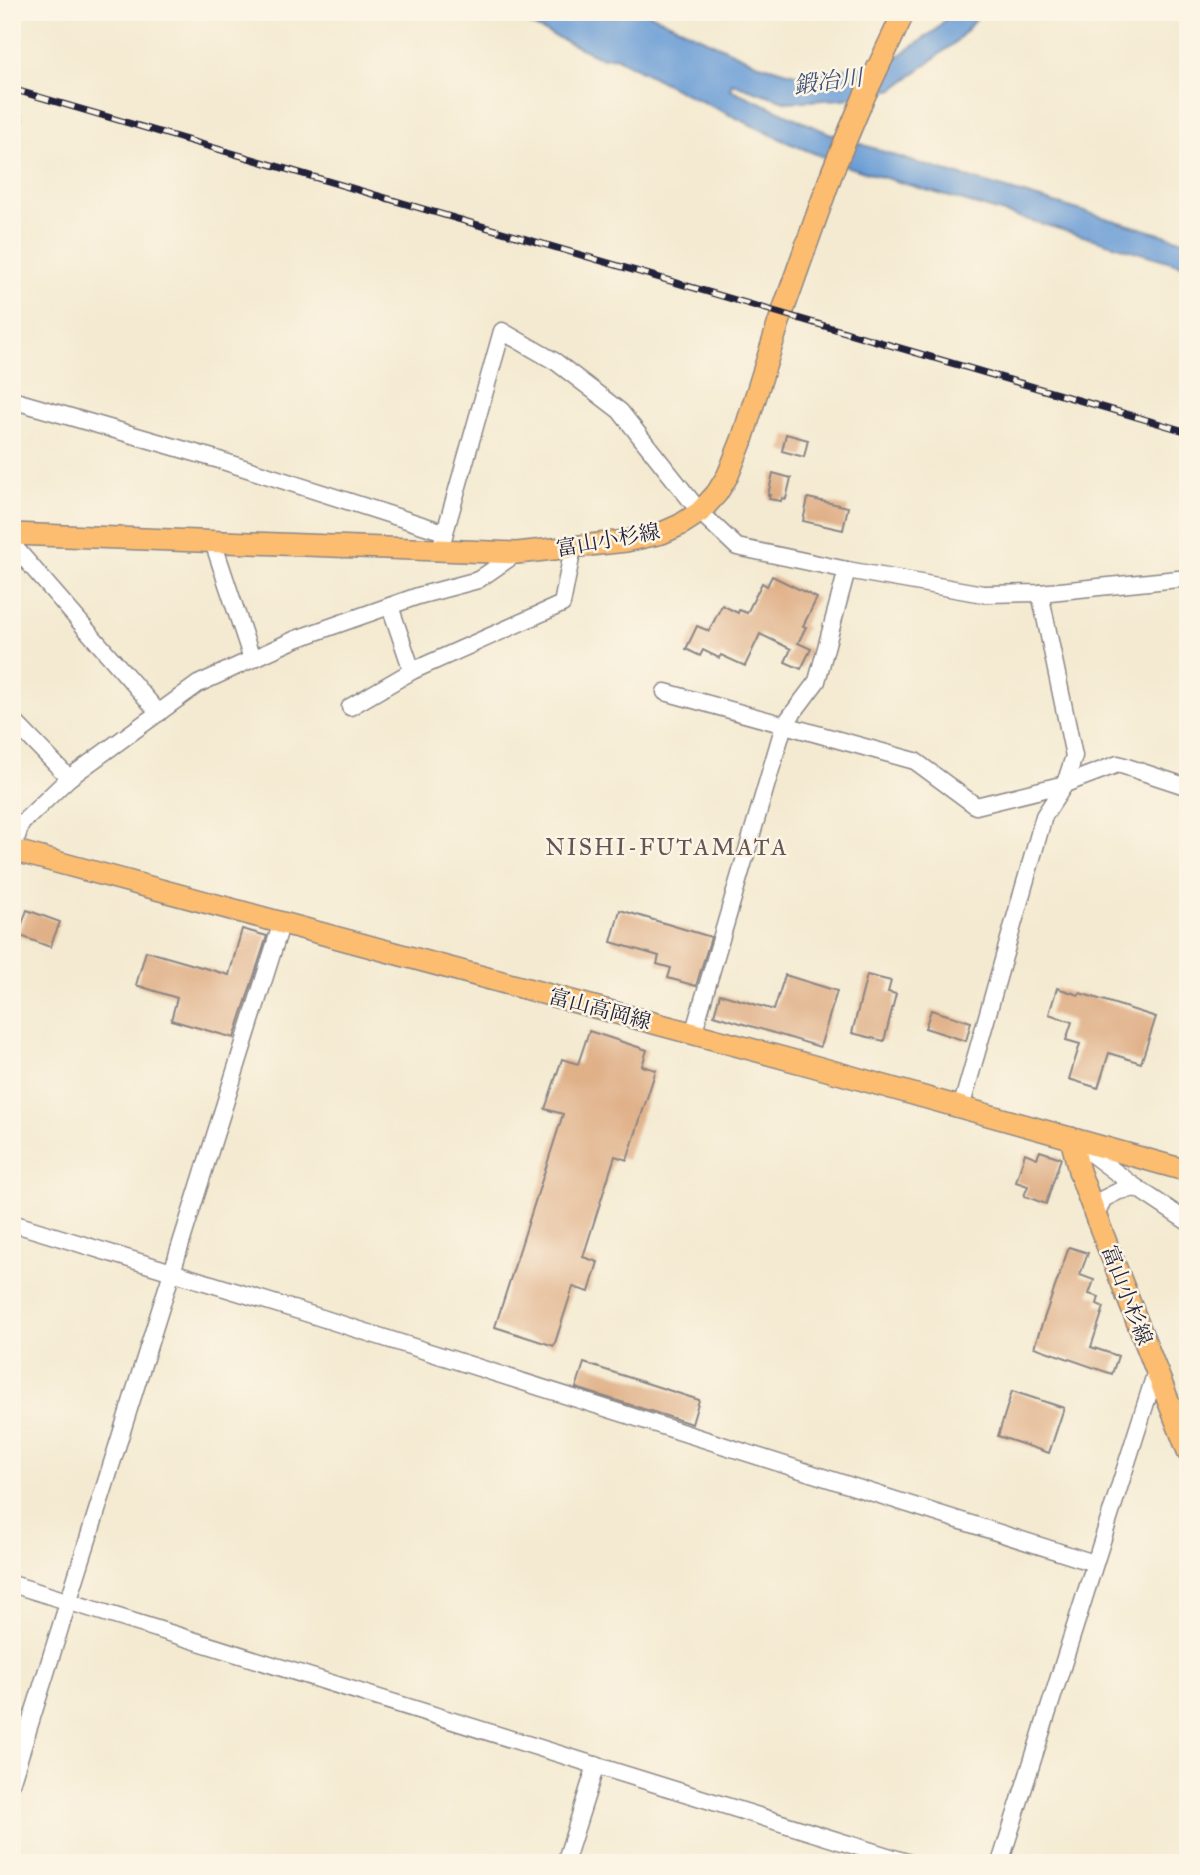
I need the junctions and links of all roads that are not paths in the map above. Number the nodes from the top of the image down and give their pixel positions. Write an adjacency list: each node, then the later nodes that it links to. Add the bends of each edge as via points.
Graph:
1 (904, 12): 5 (main road, 富山小杉線, via 833,170 728,475)
2 (12, 118): 3 (street)
3 (12, 125)
4 (12, 400): 7 (street, via 216,459)
5 (700, 512): 7 (street, via 620,411 556,362 502,331); 10 (main road, 富山小杉線, via 662,533); 12 (street, via 737,547)
6 (12, 534): 8 (main road, 富山小杉線)
7 (442, 541): 8 (main road, 富山小杉線); 11 (main road, 富山小杉線)
8 (212, 542): 16 (street)
9 (12, 544): 20 (street)
10 (573, 548): 11 (main road, 富山小杉線); 17 (street, via 562,604)
11 (517, 553): 15 (street, via 478,580)
12 (847, 570): 14 (street, via 983,594); 22 (street, via 817,681)
13 (1188, 578): 14 (street)
14 (1041, 593): 24 (street, via 1074,756)
15 (390, 606): 16 (street); 17 (street)
16 (252, 659): 20 (street, via 198,684)
17 (412, 671): 19 (street)
18 (665, 692): 22 (street)
19 (350, 707)
20 (159, 713): 23 (street)
21 (12, 719): 23 (street)
22 (784, 725): 24 (street, via 915,761 976,806); 28 (street)
23 (69, 778): 26 (street, via 21,824)
24 (1065, 784): 25 (street, via 1118,764); 29 (street, via 1044,816)
25 (1188, 787)
26 (12, 850): 27 (main road, 富山高岡線)
27 (282, 922): 28 (main road, 富山高岡線); 36 (street)
28 (693, 1034): 29 (main road, 富山高岡線)
29 (961, 1108): 30 (main road, 富山高岡線)
30 (1071, 1138): 31 (main road, 富山高岡線); 32 (street); 33 (main road, 富山小杉線)
31 (1188, 1171)
32 (1137, 1188): 33 (street, via 1103,1199); 34 (street)
33 (1096, 1217): 37 (main road, 富山小杉線)
34 (1188, 1222)
35 (12, 1223): 36 (street)
36 (172, 1272): 39 (street); 41 (street)
37 (1156, 1371): 38 (main road, 富山小杉線); 39 (street)
38 (1188, 1451)
39 (1094, 1563): 46 (street)
40 (12, 1584): 41 (street)
41 (68, 1601): 42 (street); 43 (street)
42 (596, 1765): 44 (street); 45 (street)
43 (12, 1781)
44 (565, 1863)
45 (910, 1863)
46 (1000, 1863)

